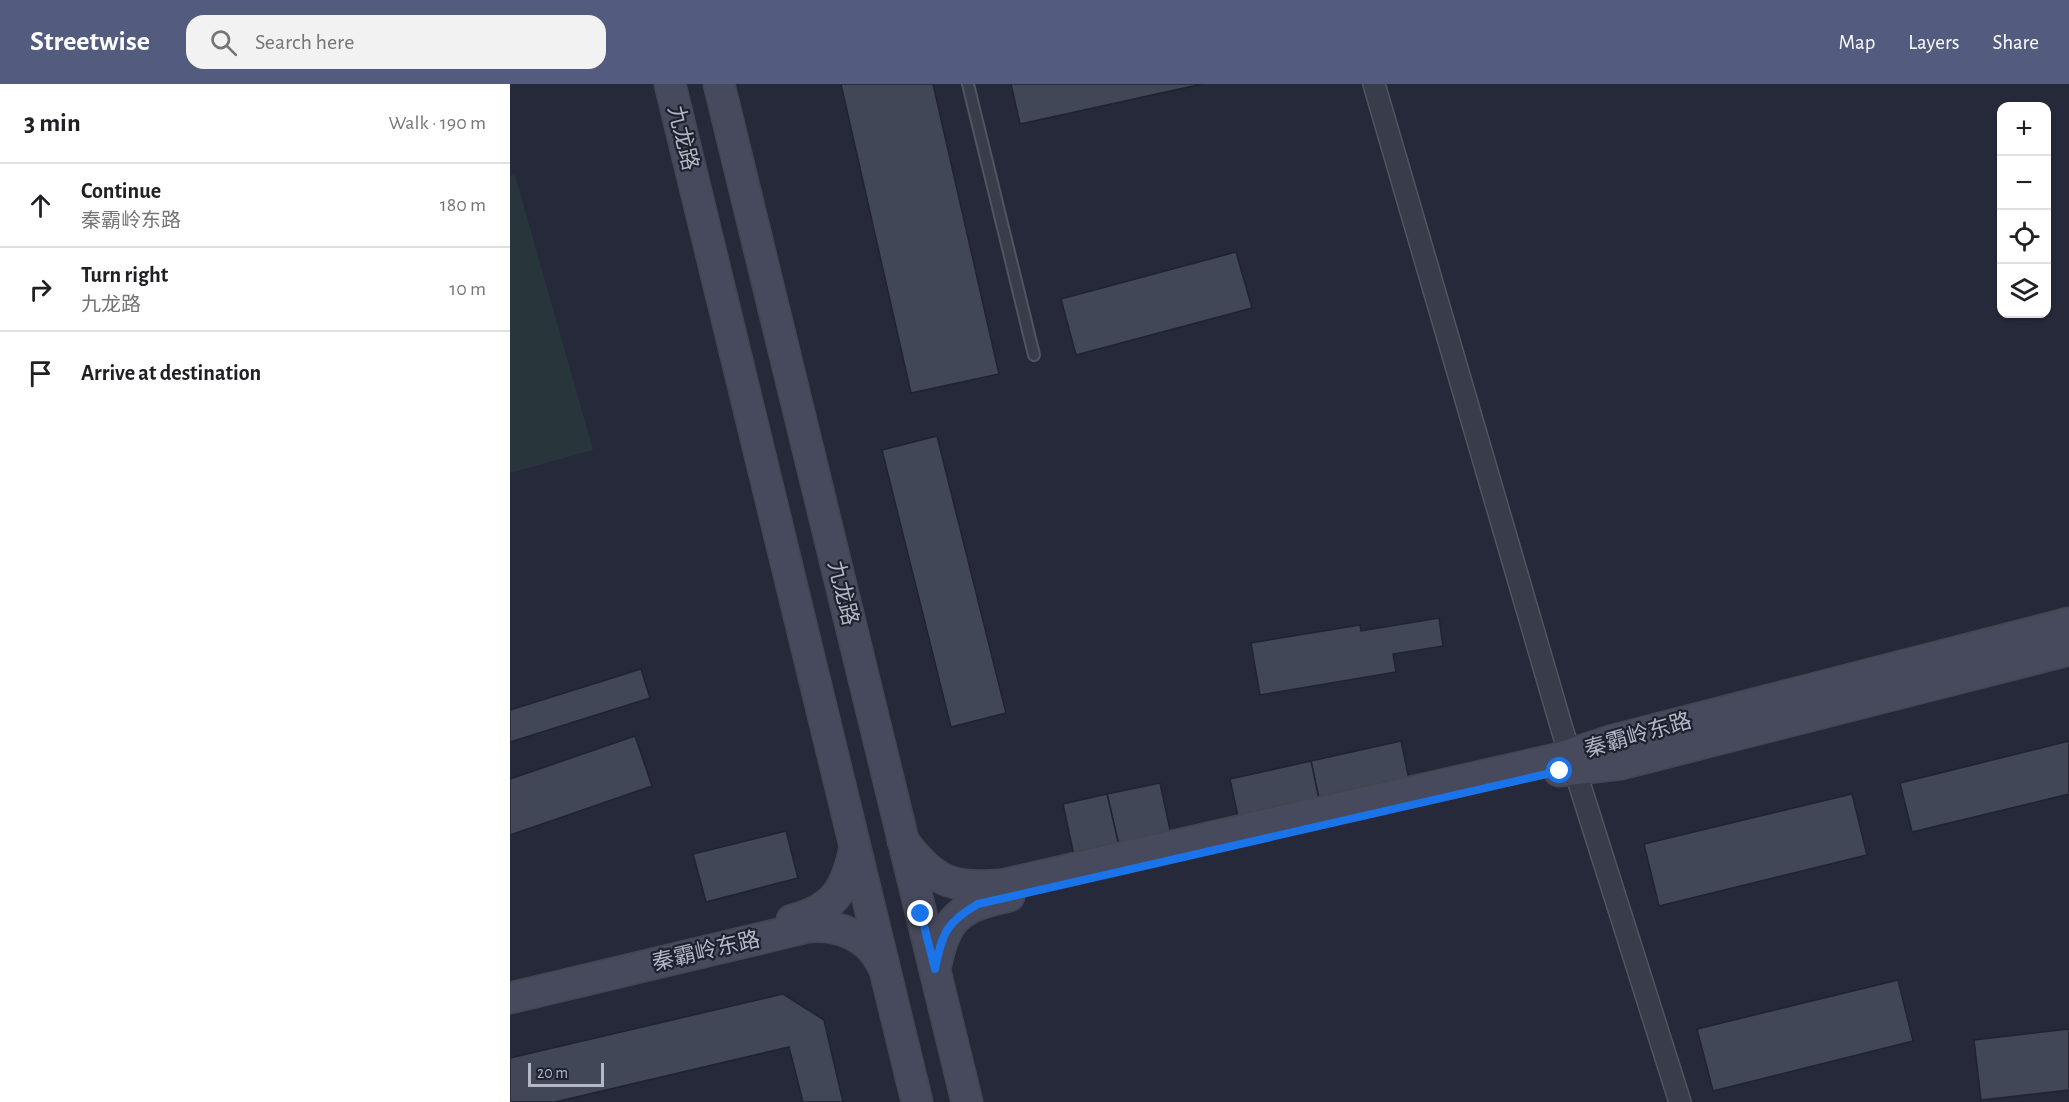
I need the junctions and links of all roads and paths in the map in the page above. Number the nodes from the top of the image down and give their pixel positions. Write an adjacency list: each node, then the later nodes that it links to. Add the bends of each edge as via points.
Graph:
1 (670, 84): 10 (street, 九龙路)
2 (719, 84): 9 (street, 九龙路)
3 (968, 84): 5 (lane)
4 (1374, 84): 8 (street)
5 (1034, 356)
6 (2069, 623): 8 (street, 秦霸岭东路, via 1614,740)
7 (2069, 650): 8 (street, 秦霸岭东路, via 1622,764)
8 (1572, 762): 9 (street, 秦霸岭东路, via 1556,759 1001,885 974,887 949,882 931,873); 11 (street, 秦霸岭东路, via 1560,771 978,904 959,914 948,928); 17 (street)
9 (903, 841): 11 (street, 九龙路)
10 (855, 847): 12 (street, 九龙路); 13 (street, 秦霸岭东路, via 841,891 827,906 806,917)
11 (935, 969): 16 (street, 九龙路)
12 (886, 971): 14 (street, 秦霸岭东路, via 865,942 848,931 826,925); 15 (street, 九龙路)
13 (510, 987)
14 (510, 998)
15 (917, 1102)
16 (967, 1102)
17 (1680, 1102)

